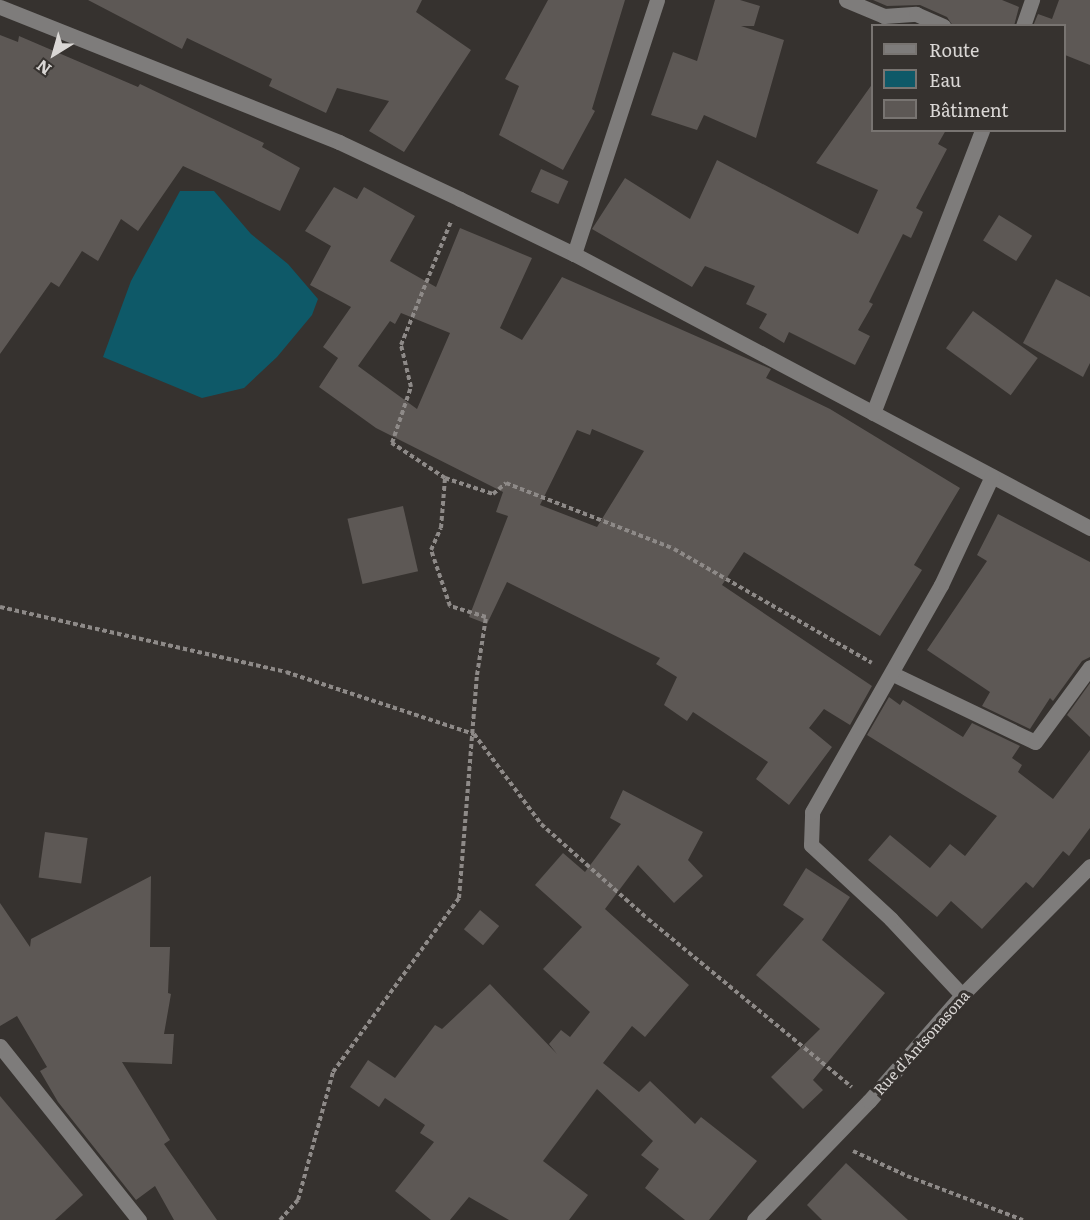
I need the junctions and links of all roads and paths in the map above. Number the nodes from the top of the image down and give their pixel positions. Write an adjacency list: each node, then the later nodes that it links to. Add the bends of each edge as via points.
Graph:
1 (657, 0): 9 (street)
2 (846, 0): 5 (street, via 884,15 916,14)
3 (1032, 0): 6 (street)
4 (0, 7): 8 (street, via 339,141)
5 (938, 24)
6 (1024, 24)
7 (981, 132): 10 (street)
8 (460, 199): 9 (street); 12 (path, via 401,345 411,387 392,443)
9 (574, 254): 10 (street)
10 (873, 413): 11 (street)
11 (993, 476): 13 (street); 16 (street)
12 (445, 478): 16 (path, via 493,494 506,483 674,549); 17 (path, via 441,528 431,550 450,606 486,617)
13 (1090, 528)
14 (0, 607): 17 (path, via 286,672)
15 (1090, 667): 16 (street, via 1035,742)
16 (893, 674): 19 (street, via 813,812 811,845 891,919)
17 (474, 734): 21 (path, via 541,824 648,919); 24 (path, via 459,898 333,1072 298,1200)
18 (1090, 866): 19 (street, Rue d'Antsonasona)
19 (962, 994): 21 (street, Rue d'Antsonasona)
20 (0, 1046): 23 (street)
21 (869, 1101): 22 (street, Rue d'Antsonasona)
22 (831, 1140): 25 (street, Rue d'Antsonasona); 26 (path, via 907,1176)
23 (139, 1220)
24 (280, 1220)
25 (754, 1220)
26 (1023, 1220)

